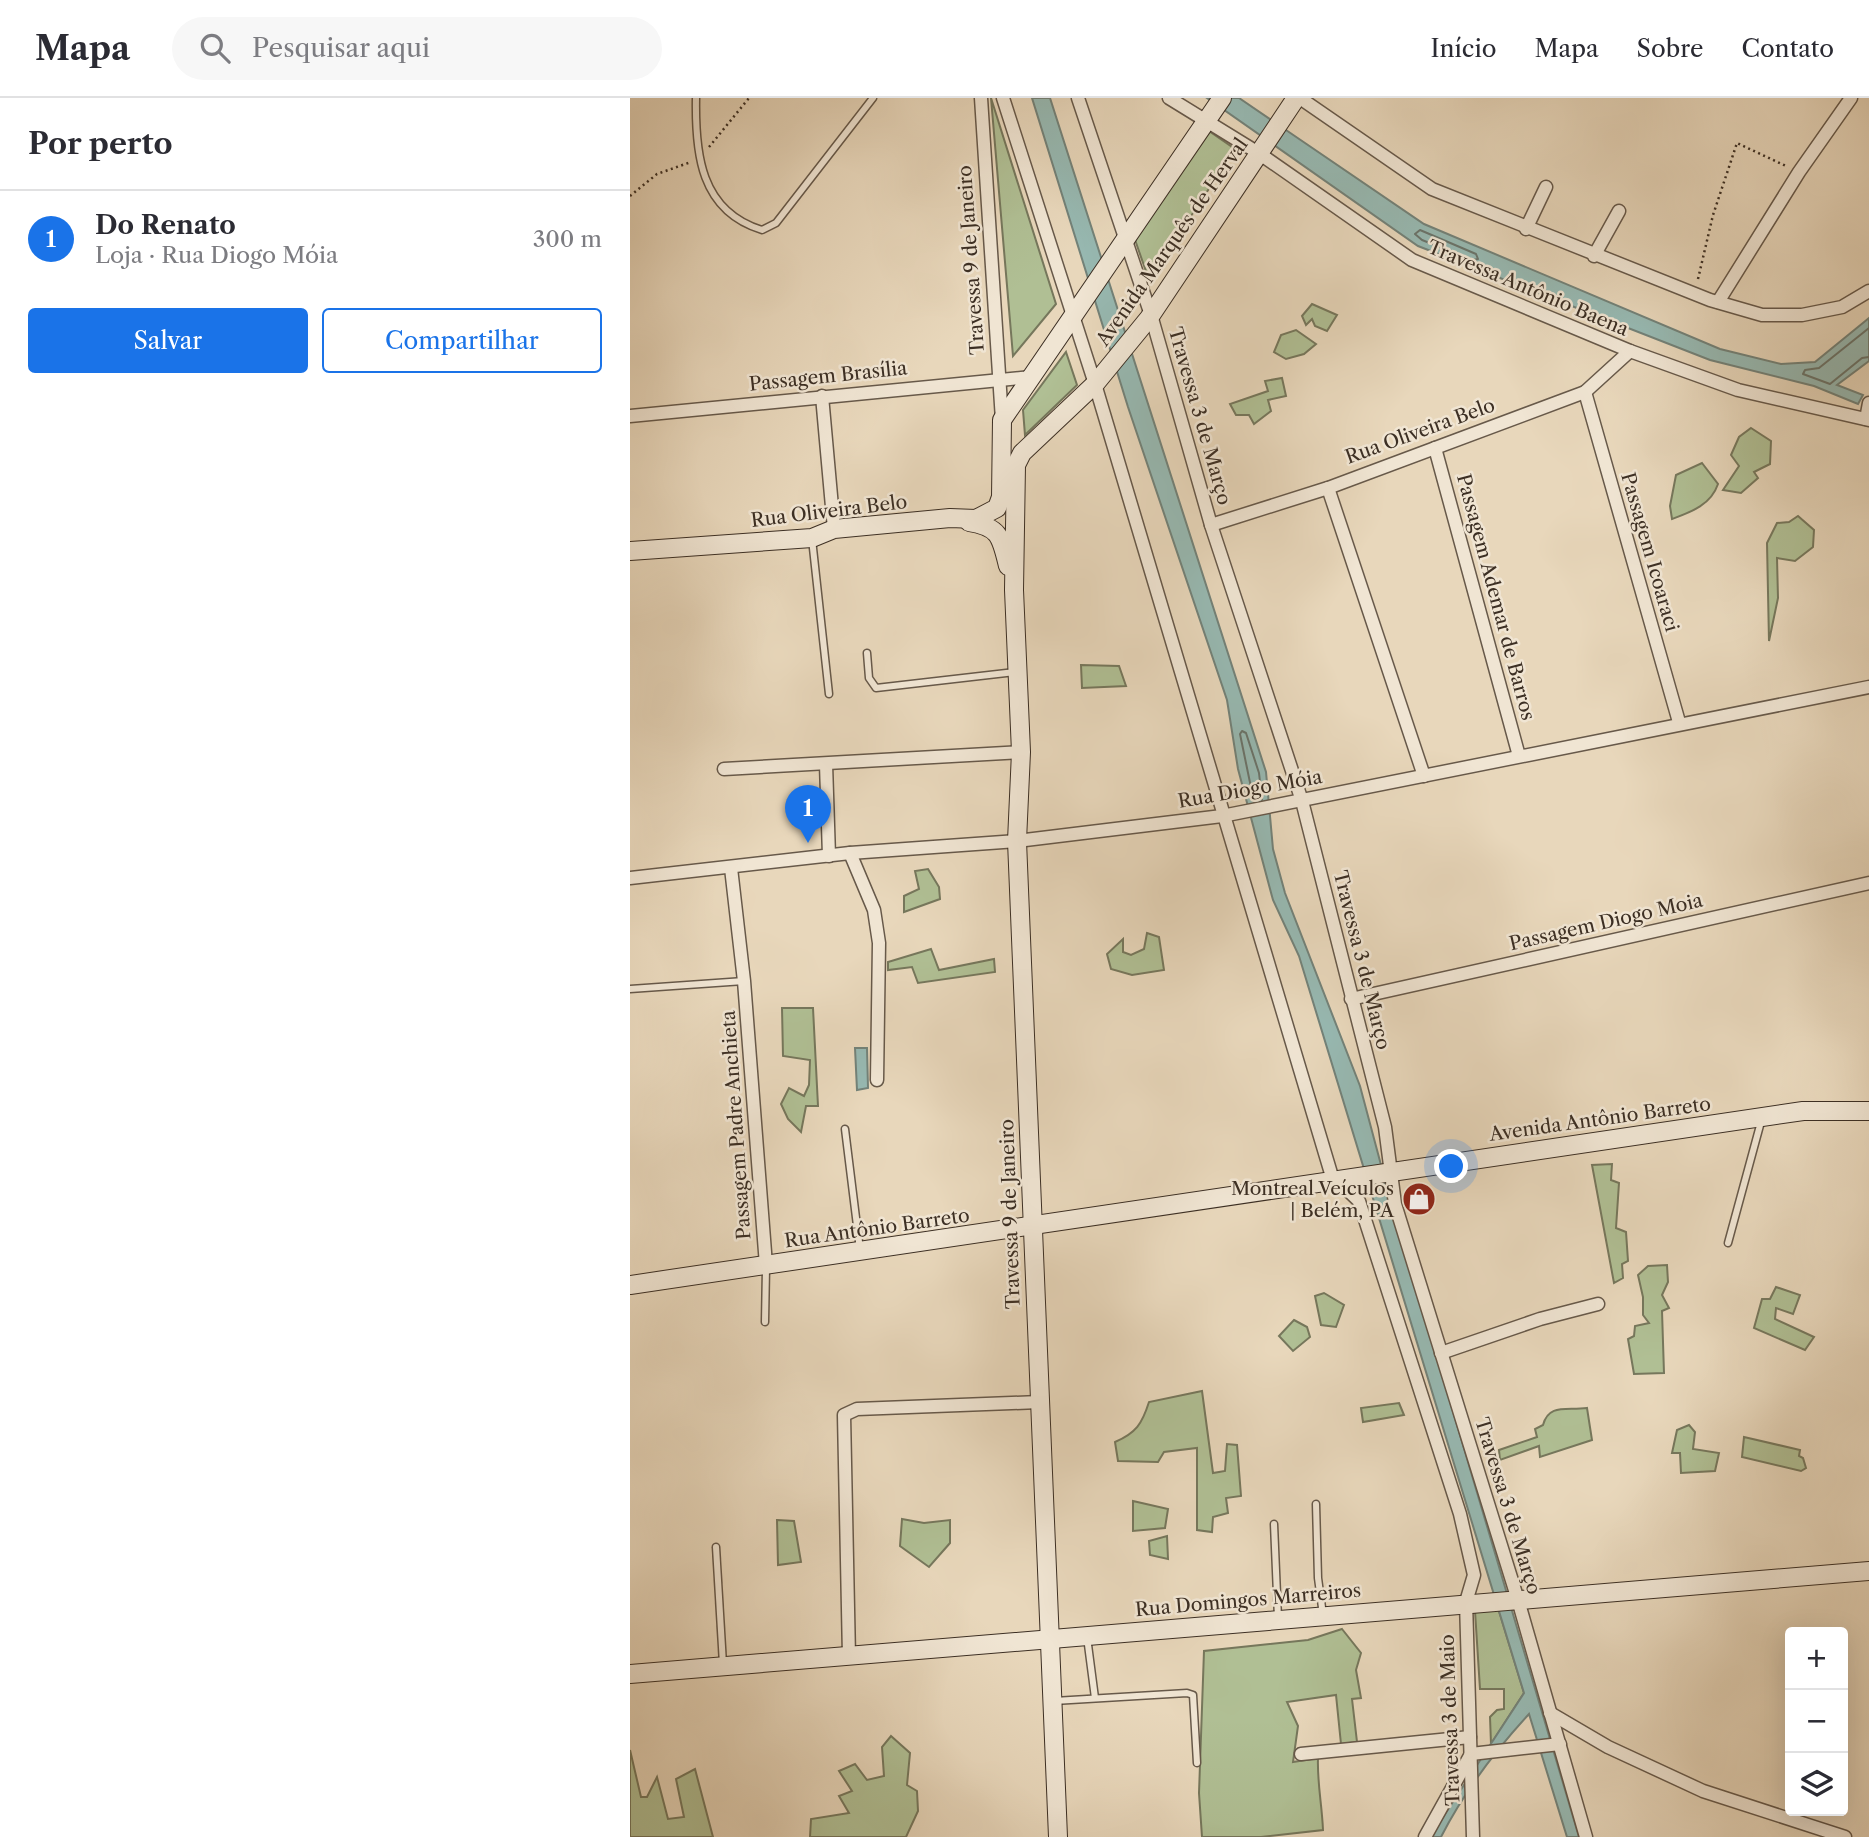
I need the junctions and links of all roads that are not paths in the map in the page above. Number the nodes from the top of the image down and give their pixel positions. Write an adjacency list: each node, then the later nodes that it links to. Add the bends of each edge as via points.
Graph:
1 (696, 98): 2 (lane, via 698,160 714,195 726,210 762,230 776,223)
2 (873, 98)
3 (981, 98): 23 (street, Travessa 9 de Janeiro)
4 (1003, 98): 19 (street)
5 (1078, 98): 15 (street, Travessa 3 de Março)
6 (1169, 98): 10 (street, Travessa Antônio Baena)
7 (1222, 98): 10 (main road, Avenida Marquês de Herval)
8 (1851, 98): 18 (street)
9 (1297, 99): 11 (main road, Avenida Marquês de Herval); 14 (street, via 1432,189)
10 (1209, 117): 11 (street, Travessa Antônio Baena); 15 (main road, Avenida Marquês de Herval)
11 (1264, 149): 20 (main road, Avenida Marquês de Herval); 21 (street, Travessa Antônio Baena, via 1412,260)
12 (1546, 187): 14 (street)
13 (1619, 211): 16 (street)
14 (1526, 229): 16 (street)
15 (1124, 244): 19 (main road, Avenida Marquês de Herval); 20 (street, Travessa 3 de Março)
16 (1594, 256): 18 (street)
17 (1869, 291): 18 (street, via 1842,307 1802,315 1762,315)
18 (1718, 302)
19 (1074, 314): 22 (main road, Avenida Marquês de Herval); 24 (street)
20 (1150, 317): 24 (main road, Avenida Marquês de Herval); 34 (street, Travessa 3 de Março)
21 (1630, 351): 25 (street, Rua Oliveira Belo); 30 (street, Travessa Antônio Baena, via 1738,390)
22 (1031, 377): 23 (street, Passagem Brasília); 29 (main road, Avenida Marquês de Herval)
23 (999, 379): 26 (street, Passagem Brasília); 29 (street, Travessa 9 de Janeiro)
24 (1096, 383): 38 (main road, Avenida Marquês de Herval, via 1022,453 1016,465); 50 (street)
25 (1585, 392): 31 (street, Rua Oliveira Belo); 43 (street, Passagem Icoaraci)
26 (822, 396): 28 (street, Passagem Brasília); 35 (street)
27 (1869, 403): 30 (street)
28 (630, 416)
29 (1002, 420): 33 (main road, Rua Oliveira Belo, via 997,508 976,519)
30 (1868, 420)
31 (1435, 448): 32 (street, Rua Oliveira Belo); 45 (street, Passagem Ademar de Barros)
32 (1328, 488): 34 (street, Rua Oliveira Belo); 48 (street)
33 (950, 518): 35 (main road, Rua Oliveira Belo); 38 (main road, Rua Oliveira Belo, via 984,524 999,535)
34 (1211, 525): 49 (street, Travessa 3 de Março)
35 (834, 529): 36 (main road, Rua Oliveira Belo)
36 (812, 538): 37 (main road, Rua Oliveira Belo); 42 (lane)
37 (630, 551)
38 (1014, 590): 40 (main road, Travessa 9 de Janeiro)
39 (867, 653): 40 (lane, via 869,678 876,688)
40 (1017, 672): 44 (main road, Travessa 9 de Janeiro)
41 (1869, 687): 43 (street, Rua Diogo Móia)
42 (829, 694)
43 (1679, 722): 45 (street, Rua Diogo Móia)
44 (1021, 752): 46 (street); 51 (main road, Travessa 9 de Janeiro)
45 (1519, 756): 48 (street, Rua Diogo Móia)
46 (826, 764): 47 (street); 53 (street)
47 (724, 769)
48 (1424, 776): 49 (street, Rua Diogo Móia)
49 (1302, 801): 50 (street, Rua Diogo Móia); 59 (street, Travessa 3 de Março)
50 (1225, 815): 51 (street, Rua Diogo Móia); 65 (street)
51 (1017, 841): 52 (street, Rua Diogo Móia); 66 (main road, Travessa 9 de Janeiro)
52 (850, 853): 53 (street, Rua Diogo Móia); 60 (street, via 874,909 879,943)
53 (829, 856): 54 (street, Rua Diogo Móia)
54 (731, 868): 55 (street, Rua Diogo Móia); 57 (street, Passagem Padre Anchieta)
55 (630, 878)
56 (1869, 883): 59 (street, Passagem Diogo Moia)
57 (744, 981): 58 (lane, Passagem Padre Anchieta); 69 (street, Passagem Padre Anchieta)
58 (630, 989)
59 (1351, 999): 64 (street, Travessa 3 de Março, via 1385,1127)
60 (877, 1080)
61 (1869, 1111): 62 (main road, Avenida Antônio Barreto)
62 (1763, 1116): 64 (main road, Avenida Antônio Barreto); 67 (lane)
63 (845, 1129): 68 (lane)
64 (1389, 1171): 65 (main road, Avenida Antônio Barreto); 73 (street, Travessa 3 de Março)
65 (1336, 1179): 66 (main road, Rua Antônio Barreto); 80 (street, via 1359,1201 1460,1514 1474,1575)
66 (1031, 1226): 68 (main road, Rua Antônio Barreto); 74 (main road, Travessa 9 de Janeiro)
67 (1728, 1243)
68 (860, 1251): 69 (main road, Rua Antônio Barreto)
69 (766, 1265): 70 (main road, Rua Antônio Barreto); 72 (lane)
70 (630, 1285)
71 (1598, 1304): 73 (street)
72 (765, 1322)
73 (1441, 1353): 79 (street, Travessa 3 de Março)
74 (1039, 1402): 84 (main road, Travessa 9 de Janeiro); 85 (street, via 857,1409 844,1415)
75 (1316, 1504): 81 (lane)
76 (1274, 1524): 82 (lane)
77 (716, 1548): 86 (lane)
78 (1869, 1571): 79 (main road, Rua Domingos Marreiros)
79 (1517, 1600): 80 (main road, Rua Domingos Marreiros); 90 (street, Travessa 3 de Março)
80 (1470, 1602): 81 (main road, Rua Domingos Marreiros); 91 (street, Travessa 3 de Maio)
81 (1323, 1615): 82 (main road, Rua Domingos Marreiros)
82 (1278, 1618): 83 (main road, Rua Domingos Marreiros)
83 (1087, 1635): 84 (main road, Rua Domingos Marreiros); 88 (lane)
84 (1050, 1638): 85 (main road, Rua Domingos Marreiros); 89 (main road, Travessa 9 de Janeiro)
85 (849, 1657): 86 (main road, Rua Domingos Marreiros)
86 (723, 1667): 87 (main road, Rua Domingos Marreiros)
87 (630, 1674)
88 (1095, 1698): 89 (lane); 95 (lane, via 1193,1695)
89 (1052, 1701): 96 (main road, Travessa 9 de Janeiro)
90 (1550, 1713): 92 (street, Travessa 3 de Março); 100 (street, via 1608,1747 1703,1791)
91 (1469, 1737): 93 (street); 94 (street, Travessa 3 de Maio)
92 (1556, 1745): 94 (street); 99 (street, Travessa 3 de Março)
93 (1301, 1754)
94 (1475, 1758): 97 (street); 98 (street, Travessa 3 de Maio)
95 (1197, 1763)
96 (1059, 1837)
97 (1425, 1837)
98 (1473, 1837)
99 (1586, 1837)
100 (1845, 1837)

